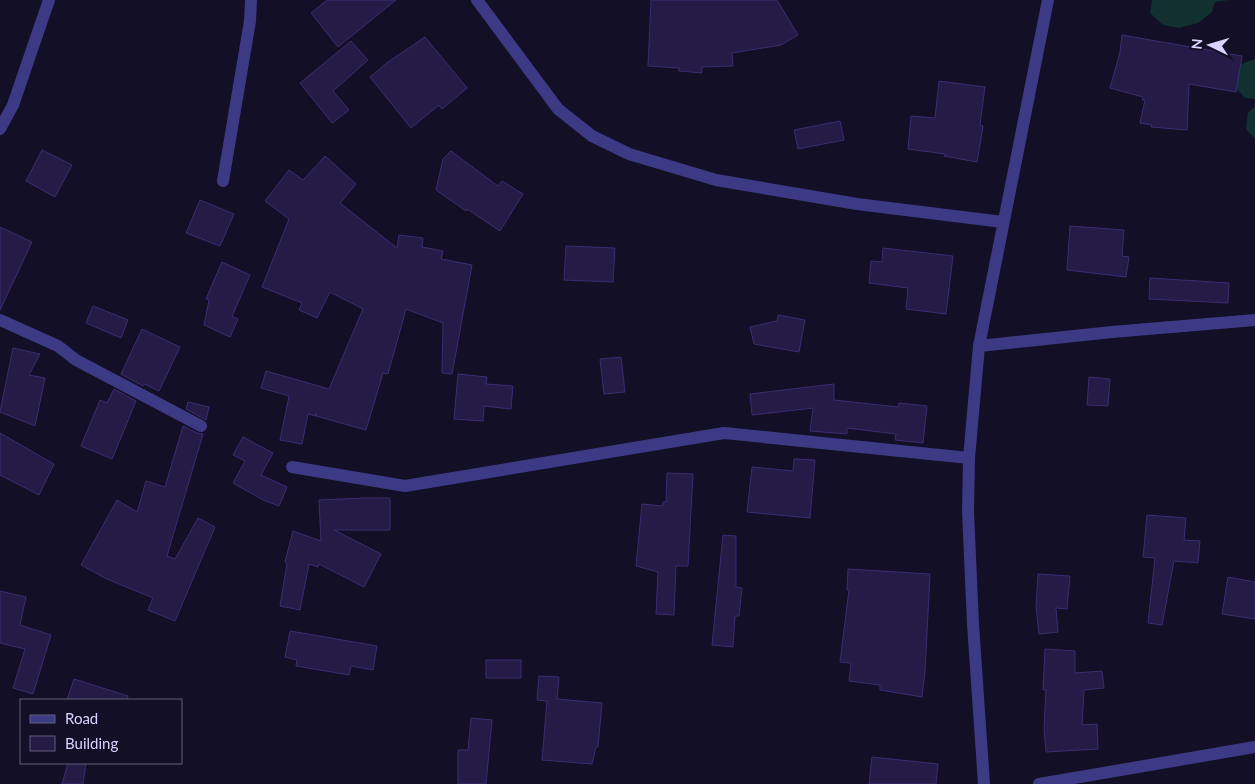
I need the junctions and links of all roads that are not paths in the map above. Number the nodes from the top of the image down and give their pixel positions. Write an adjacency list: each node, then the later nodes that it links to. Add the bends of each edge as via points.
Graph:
1 (49, 0): 5 (street, via 13,105)
2 (251, 0): 6 (street)
3 (477, 0): 7 (street, via 558,109 592,136 629,154 716,180 857,204)
4 (1048, 0): 7 (street)
5 (0, 130)
6 (223, 180)
7 (1003, 222): 10 (street)
8 (0, 320): 11 (street, via 58,346 76,360)
9 (1255, 320): 10 (street)
10 (979, 346): 12 (street)
11 (201, 426)
12 (969, 458): 13 (street, via 724,433 405,486); 15 (street, via 973,624)
13 (292, 466)
14 (1255, 747): 16 (street)
15 (984, 784)
16 (1039, 784)

